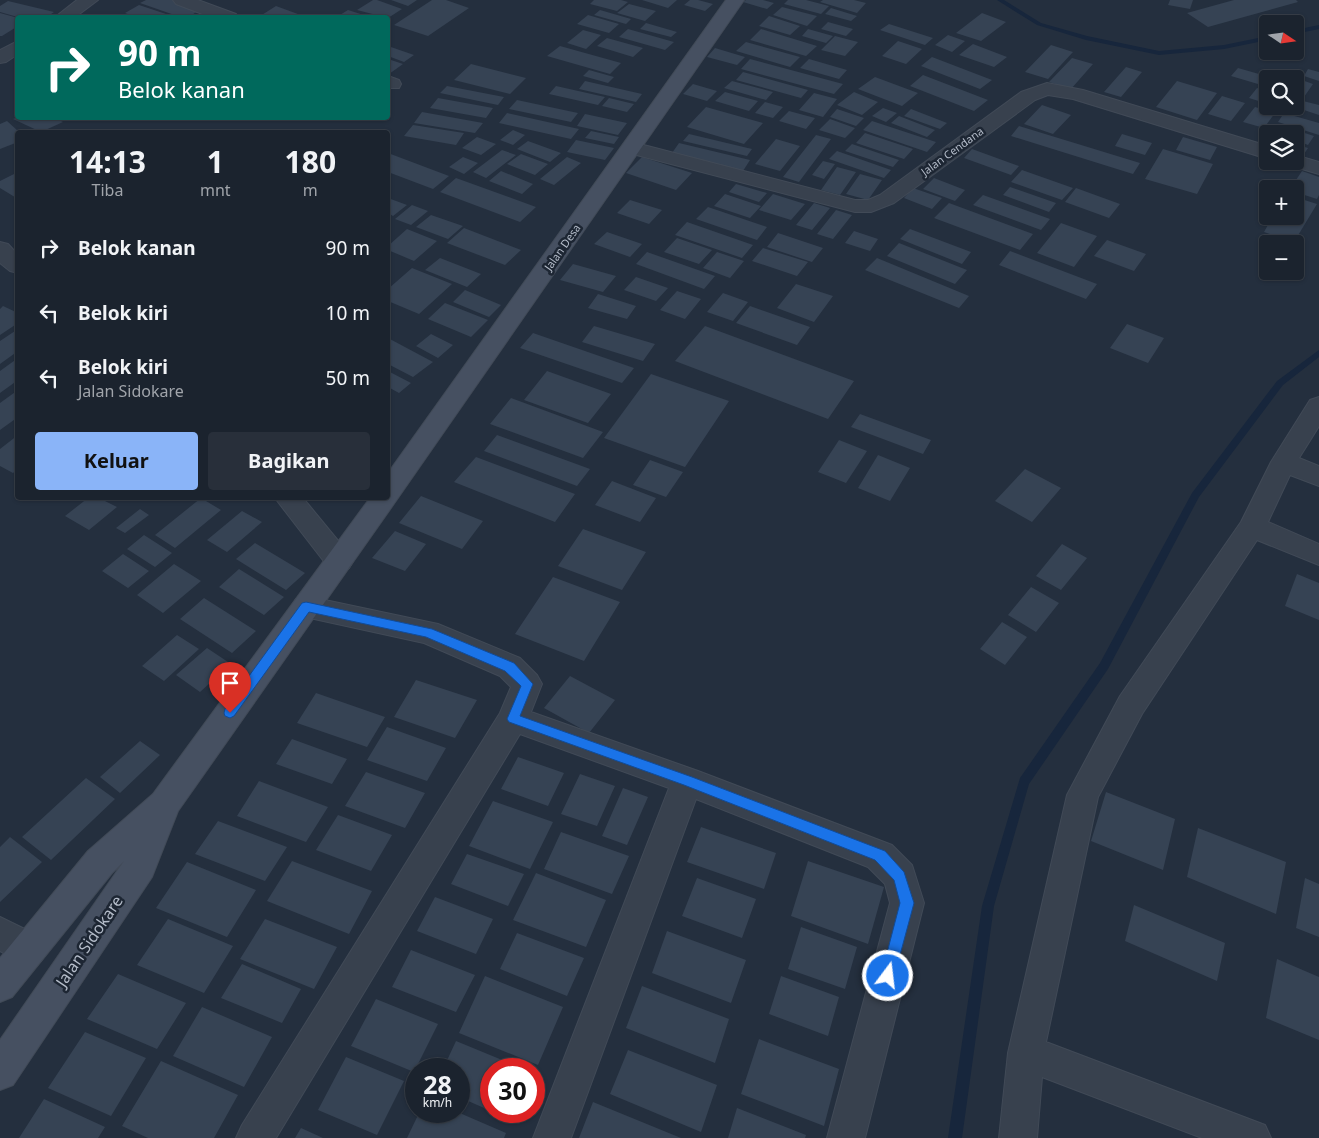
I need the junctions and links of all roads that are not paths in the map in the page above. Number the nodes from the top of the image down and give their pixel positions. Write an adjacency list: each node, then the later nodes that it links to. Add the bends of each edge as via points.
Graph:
1 (89, 0): 4 (street)
2 (182, 0): 5 (street)
3 (735, 0): 8 (street, Jalan Desa)
4 (66, 15)
5 (222, 15)
6 (15, 48): 7 (street)
7 (0, 58)
8 (632, 148): 9 (street, Jalan Cendana, via 856,206 871,206 887,199 1028,96 1047,88); 17 (street, Jalan Desa)
9 (1259, 150)
10 (1304, 164): 11 (street)
11 (1319, 168)
12 (0, 249): 13 (street)
13 (15, 264)
14 (1319, 406): 15 (street)
15 (1284, 462): 16 (street); 20 (street)
16 (1319, 478)
17 (390, 489)
18 (290, 500): 22 (street)
19 (383, 500): 22 (street)
20 (1252, 527): 21 (street); 30 (street, via 1132,705 1083,796)
21 (1319, 555)
22 (339, 561): 23 (street, Jalan Sidokare)
23 (306, 607): 24 (street, via 428,632 510,667 527,684); 26 (street, Jalan Sidokare)
24 (513, 719): 25 (street); 32 (street)
25 (687, 781): 33 (street); 34 (street, via 880,856 900,876 907,903)
26 (164, 804): 28 (street, Jalan Sidokare, via 100,862); 31 (street, Jalan Sidokare, via 140,866)
27 (0, 933): 28 (street)
28 (29, 949): 29 (street, Jalan Sidokare)
29 (0, 985)
30 (1026, 1053): 35 (street); 36 (street)
31 (0, 1072)
32 (255, 1138)
33 (552, 1138)
34 (846, 1138)
35 (1018, 1138)
36 (1252, 1138)

